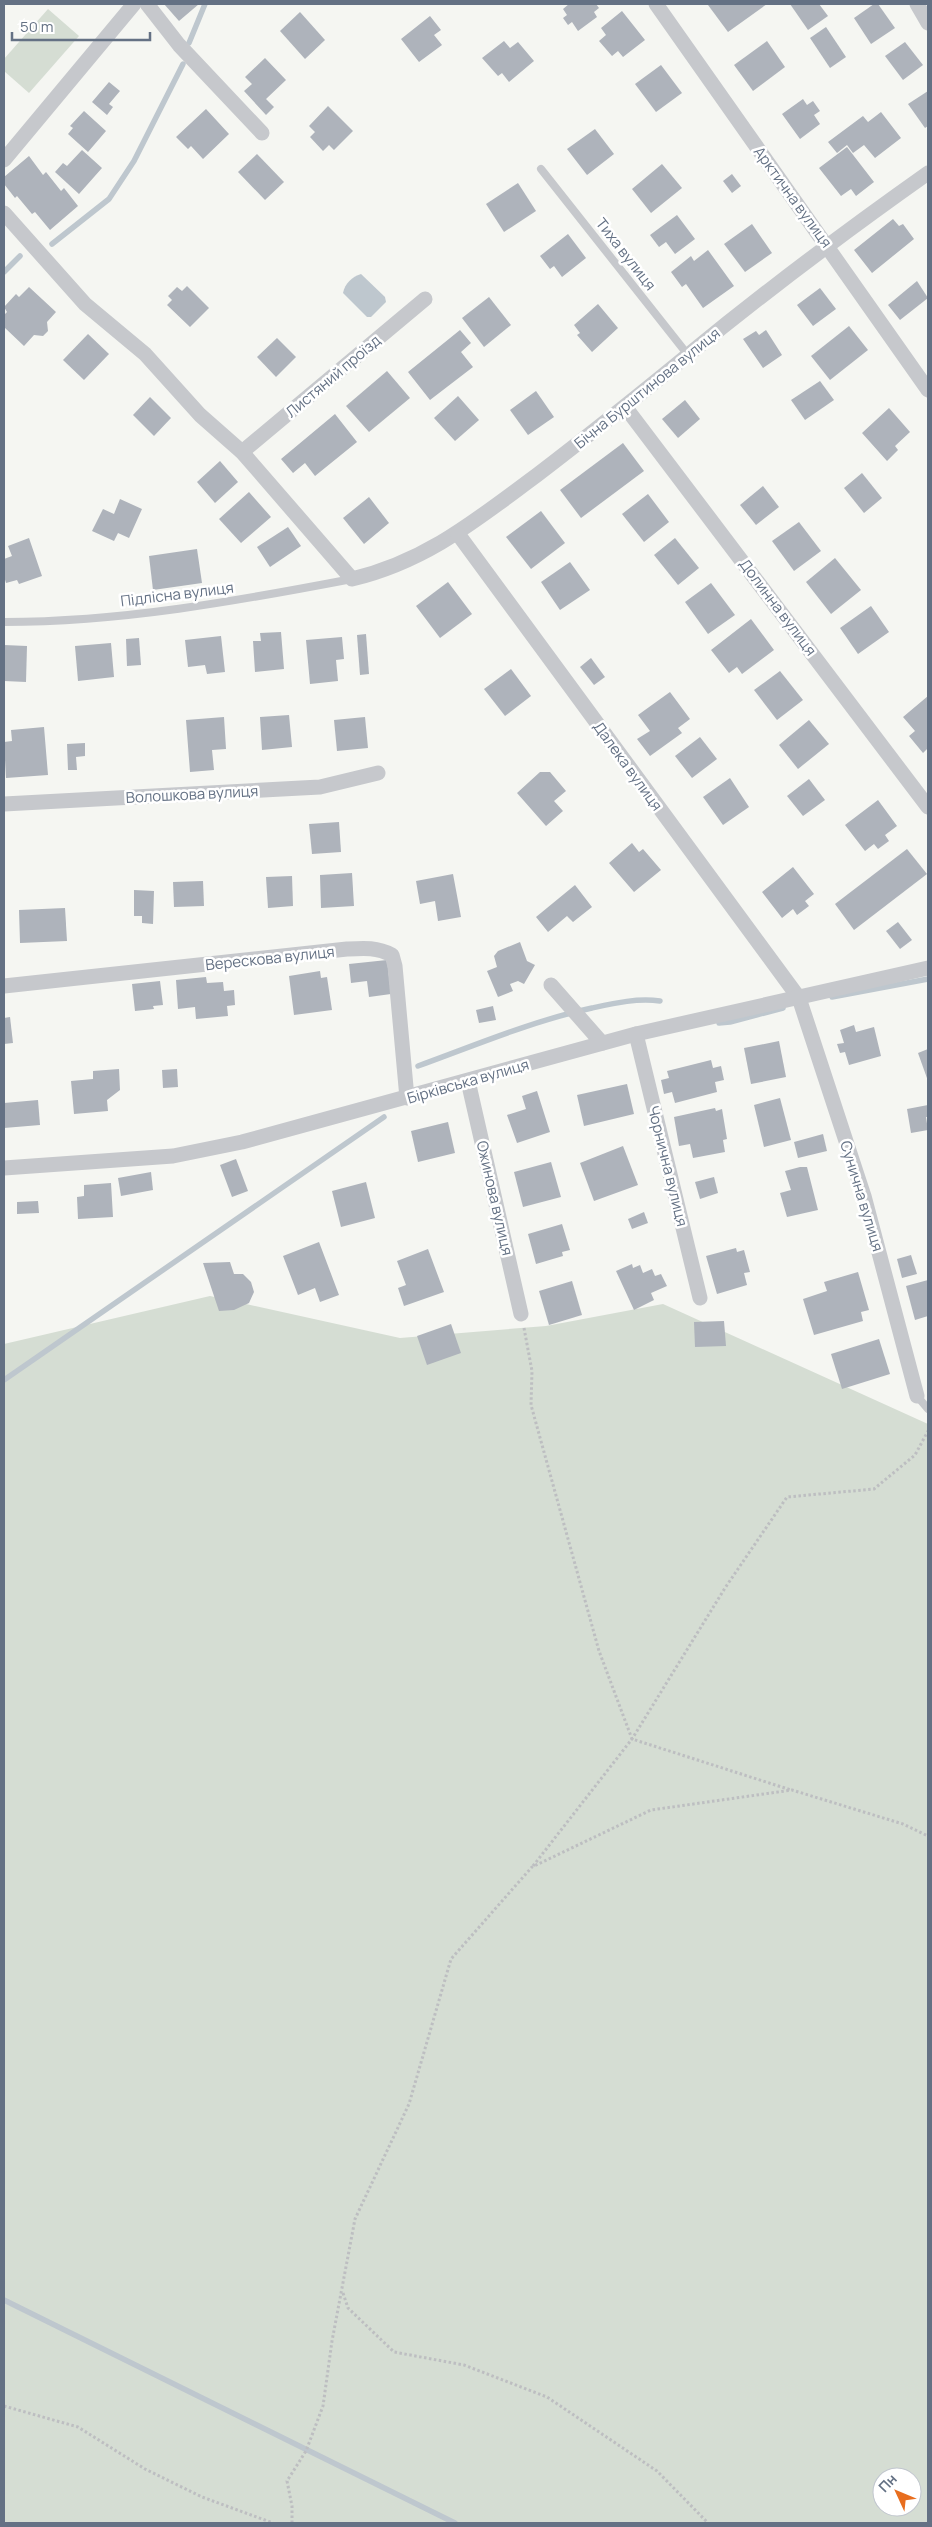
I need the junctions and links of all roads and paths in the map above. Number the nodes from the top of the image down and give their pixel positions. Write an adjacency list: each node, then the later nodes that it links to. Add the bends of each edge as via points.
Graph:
1 (134, 4): 7 (street)
2 (147, 4): 6 (street, via 179,45)
3 (656, 4): 11 (street, Арктична вулиця)
4 (916, 4): 5 (street)
5 (928, 22)
6 (262, 133)
7 (4, 160)
8 (541, 169): 13 (lane, Тиха вулиця)
9 (928, 173): 11 (street, Бічна Бурштинова вулиця)
10 (4, 213): 16 (street, via 85,304 144,354 200,415)
11 (827, 244): 13 (street, Бічна Бурштинова вулиця); 14 (street, Арктична вулиця)
12 (424, 299): 16 (street, Листяний проїзд)
13 (688, 355): 15 (street, Бічна Бурштинова вулиця)
14 (928, 390)
15 (626, 408): 17 (street, Бічна Бурштинова вулиця); 22 (street, Долинна вулиця)
16 (242, 452): 18 (street)
17 (458, 534): 18 (street, Бічна Бурштинова вулиця, via 380,572); 26 (street, Далека вулиця)
18 (352, 579): 19 (lane, Підлісна вулиця, via 239,601 87,619)
19 (4, 622)
20 (378, 773): 21 (street, Волошкова вулиця, via 320,787)
21 (4, 804)
22 (928, 808)
23 (928, 968): 26 (street, Бірківська вулиця)
24 (551, 985): 28 (street)
25 (4, 986): 30 (street, Верескова вулиця, via 347,949 382,950 392,956 395,966)
26 (799, 998): 27 (street, Бірківська вулиця); 34 (street, Сунична вулиця, via 864,1196)
27 (636, 1034): 28 (street, Бірківська вулиця); 32 (street, Чорнична вулиця)
28 (602, 1043): 29 (street, Бірківська вулиця)
29 (468, 1081): 30 (street, Бірківська вулиця); 33 (street, Ожинова вулиця)
30 (407, 1098): 31 (street, Бірківська вулиця, via 242,1142 173,1156)
31 (4, 1168)
32 (700, 1298)
33 (521, 1314): 37 (path, via 532,1371 531,1406 599,1651)
34 (918, 1396): 35 (lane)
35 (928, 1409)
36 (928, 1430): 37 (path, via 915,1455 874,1489 787,1496)
37 (632, 1739): 38 (path); 40 (path)
38 (792, 1790): 39 (path, via 903,1824); 40 (path, via 651,1810)
39 (928, 1836)
40 (532, 1866): 41 (path, via 452,1959 409,2104 355,2219)
41 (343, 2292): 44 (path, via 323,2406 306,2451 288,2480); 45 (path, via 348,2308 394,2352 464,2365 547,2397 657,2471)
42 (4, 2406): 43 (path, via 78,2428 145,2469 194,2493)
43 (273, 2523)
44 (292, 2523)
45 (708, 2523)

